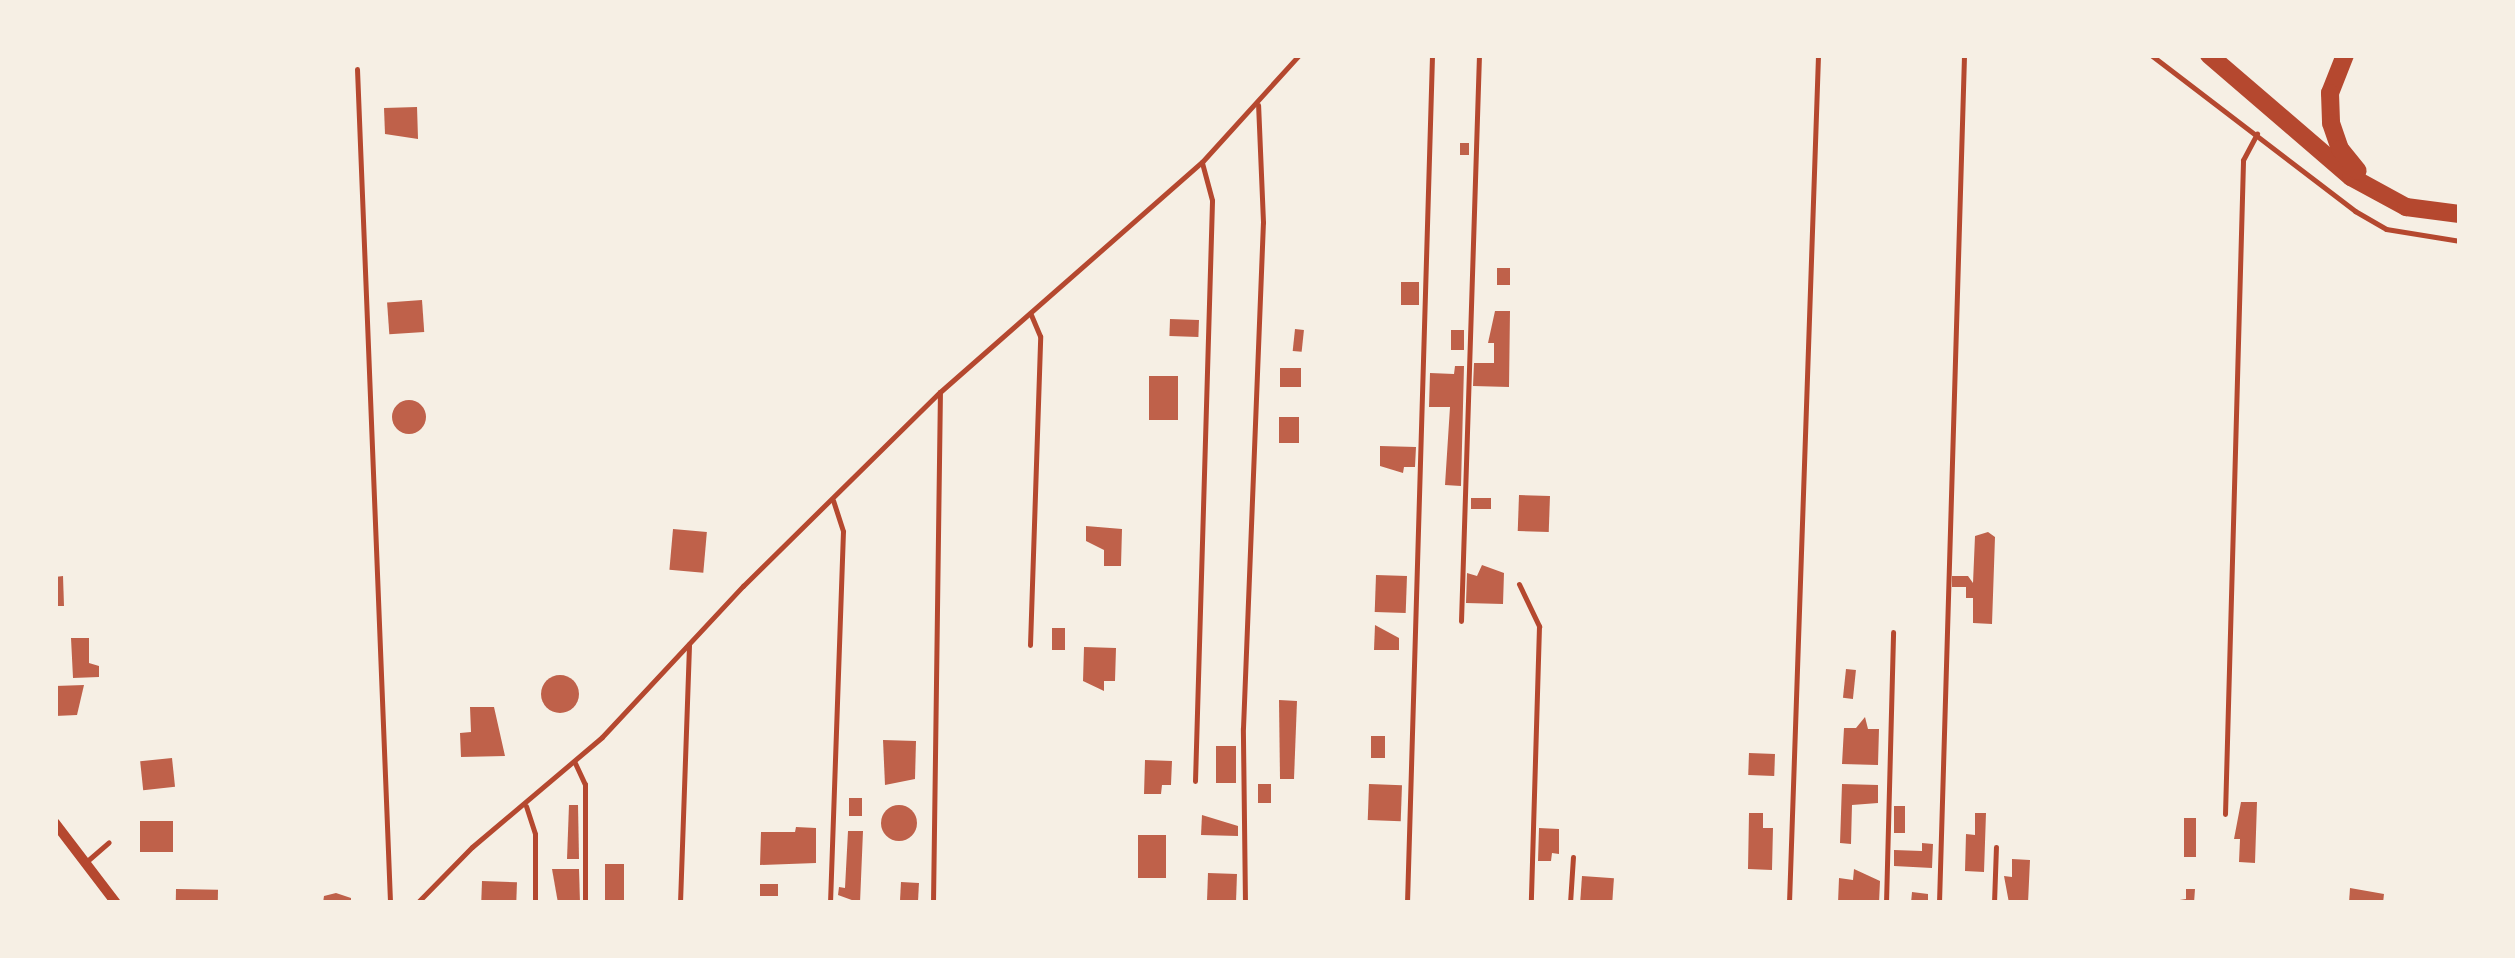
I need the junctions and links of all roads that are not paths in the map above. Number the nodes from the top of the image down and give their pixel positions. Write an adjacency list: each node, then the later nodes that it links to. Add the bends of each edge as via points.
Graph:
1 (1299, 55): 10 (lane)
2 (1432, 55): 42 (lane)
3 (1478, 55): 20 (lane)
4 (1818, 55): 45 (lane)
5 (1964, 55): 47 (lane)
6 (2151, 55): 11 (lane)
7 (2209, 55): 13 (highway)
8 (2345, 55): 13 (highway, via 2330,93 2331,123 2340,149)
9 (357, 70): 34 (lane)
10 (1258, 105): 12 (lane); 41 (lane, via 1263,222 1243,728)
11 (2257, 134): 15 (lane, via 2386,229); 27 (lane, via 2242,160)
12 (1202, 162): 16 (lane); 25 (lane, via 1212,200)
13 (2374, 192): 14 (highway, via 2406,207)
14 (2460, 214)
15 (2460, 240)
16 (1031, 315): 17 (lane); 23 (lane, via 1040,336)
17 (940, 392): 18 (lane); 40 (lane)
18 (832, 502): 22 (lane); 39 (lane, via 843,531)
19 (1519, 584): 43 (lane, via 1539,626)
20 (1460, 620)
21 (1893, 632): 46 (lane)
22 (689, 644): 24 (lane); 38 (lane)
23 (1030, 645)
24 (575, 763): 26 (lane); 37 (lane, via 584,784)
25 (1196, 781)
26 (526, 806): 35 (lane, via 472,846); 36 (lane, via 535,834)
27 (2225, 814)
28 (55, 823): 32 (street)
29 (109, 842): 32 (lane)
30 (1996, 847): 48 (lane)
31 (1572, 857): 44 (lane)
32 (86, 862): 33 (street)
33 (116, 903)
34 (390, 903)
35 (417, 903)
36 (534, 903)
37 (586, 903)
38 (680, 903)
39 (830, 903)
40 (933, 903)
41 (1244, 903)
42 (1406, 903)
43 (1531, 903)
44 (1570, 903)
45 (1789, 903)
46 (1886, 903)
47 (1939, 903)
48 (1994, 903)

